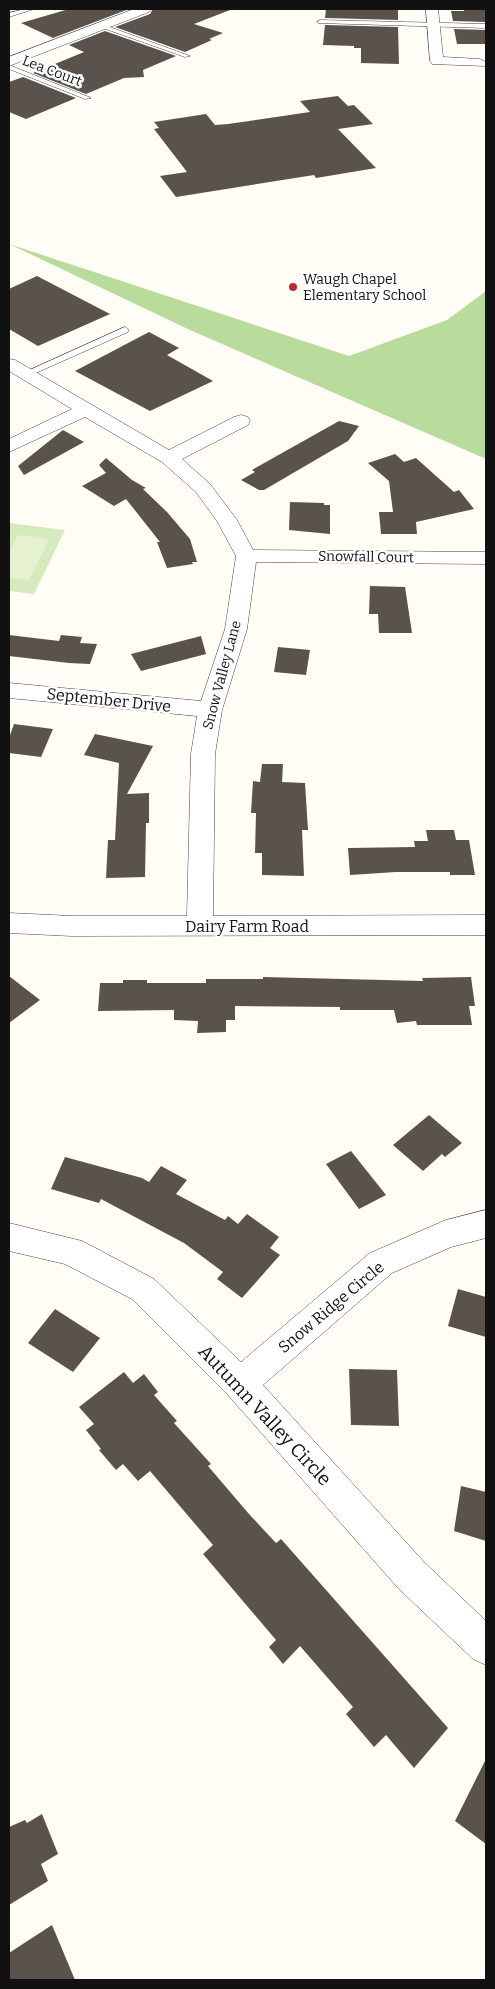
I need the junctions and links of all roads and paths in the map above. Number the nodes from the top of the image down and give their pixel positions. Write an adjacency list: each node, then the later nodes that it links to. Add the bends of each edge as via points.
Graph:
1 (30, 9): 4 (lane)
2 (145, 9): 7 (street)
3 (432, 9): 6 (street)
4 (9, 15)
5 (320, 22): 6 (lane)
6 (433, 24): 8 (lane); 11 (street, via 436,61)
7 (102, 26): 9 (lane); 10 (street)
8 (486, 26)
9 (187, 56)
10 (10, 62): 12 (lane, Lea Court)
11 (480, 63)
12 (87, 98)
13 (125, 330): 15 (lane)
14 (9, 364): 15 (street)
15 (26, 374): 16 (street)
16 (84, 410): 18 (street); 19 (street)
17 (242, 421): 19 (street)
18 (9, 446)
19 (170, 458): 20 (street, via 203,488 227,520)
20 (246, 556): 21 (street, Snowfall Court); 23 (street, Snow Valley Lane, via 236,629)
21 (486, 558)
22 (9, 690): 23 (street, September Drive)
23 (210, 710): 26 (street, Snow Valley Lane, via 203,754)
24 (9, 923): 26 (street, Dairy Farm Road)
25 (486, 925): 26 (street, Dairy Farm Road)
26 (200, 926)
27 (486, 1224): 29 (street, Snow Ridge Circle, via 446,1234 381,1264)
28 (9, 1237): 29 (street, Autumn Valley Circle, via 71,1251 143,1288)
29 (240, 1384): 30 (street, Autumn Valley Circle, via 411,1575)
30 (486, 1646)

